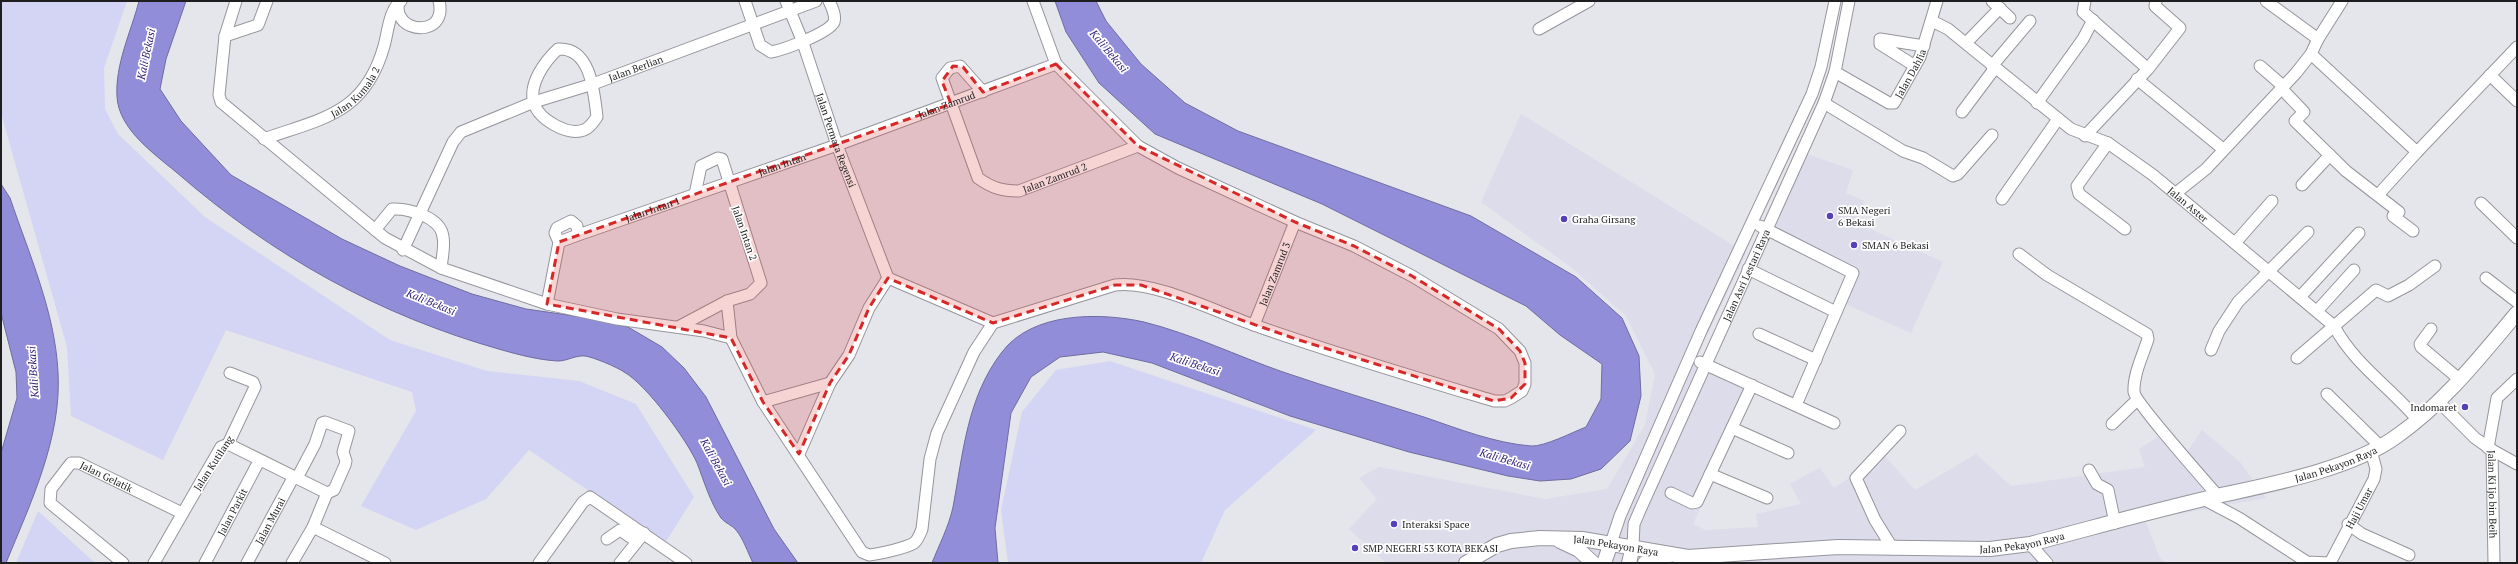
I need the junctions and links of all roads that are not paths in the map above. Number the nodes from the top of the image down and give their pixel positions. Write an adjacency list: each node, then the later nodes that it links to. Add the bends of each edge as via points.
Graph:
1 (236, 1): 27 (street)
2 (267, 1): 27 (street, via 258,25)
3 (439, 1): 16 (street, via 440,16 432,27 427,28 405,22 400,17)
4 (745, 1): 23 (street)
5 (816, 1): 18 (street, Jalan Berlian)
6 (829, 1): 29 (street, via 835,16 834,22 822,34)
7 (1033, 1): 34 (street)
8 (1589, 1): 25 (street)
9 (1835, 1): 24 (street, Jalan Asri Lestari Raya)
10 (1849, 1): 26 (street, Jalan Asri Lestari Raya)
11 (1937, 1): 22 (street, Jalan Dahlia)
12 (2085, 1): 20 (street, via 2083,12)
13 (2156, 1): 38 (street, via 2155,6 2180,28)
14 (2266, 1): 28 (street)
15 (2342, 1): 28 (street)
16 (399, 2): 54 (street, Jalan Kumala 2, via 391,15 383,49 370,80 357,97 339,112)
17 (1996, 5): 19 (street); 30 (street)
18 (787, 6): 23 (street, Jalan Berlian); 29 (street, Jalan Permata Regensi)
19 (2010, 18)
20 (2093, 20): 38 (street); 48 (street)
21 (2030, 21): 37 (street)
22 (1932, 22): 30 (street, Jalan Aster, via 1948,29); 31 (street, Jalan Dahlia)
23 (752, 25): 29 (street, via 760,44 771,52); 42 (street, Jalan Berlian)
24 (1830, 27): 26 (street); 61 (street, Jalan Asri Lestari Raya, via 1812,94)
25 (1539, 29)
26 (1844, 30): 39 (street, Jalan Asri Lestari Raya)
27 (225, 36): 54 (street, via 219,95 221,102)
28 (2318, 39): 33 (street)
29 (802, 40): 56 (street, Jalan Permata Regensi)
30 (1966, 43): 37 (street, Jalan Aster)
31 (1924, 46): 35 (street, Jalan Dahlia); 35 (street, via 1880,39 1880,44)
32 (2517, 47): 40 (street)
33 (2311, 54): 43 (street); 59 (street)
34 (1056, 64): 44 (street, Jalan Zamrud); 57 (street)
35 (1915, 66): 39 (street, Jalan Dahlia, via 1892,104)
36 (2260, 66): 43 (street)
37 (1994, 67): 48 (street, Jalan Aster); 50 (street)
38 (2148, 69): 41 (street)
39 (1835, 72): 47 (street, Jalan Asri Lestari Raya)
40 (2490, 74): 45 (street); 59 (street)
41 (2137, 79): 53 (street); 58 (street)
42 (592, 84): 46 (street, Jalan Berlian); 46 (street, via 597,117 591,126 584,130 572,131 552,123 541,116); 46 (street, via 583,62 576,53 558,49 545,61 535,86)
43 (2283, 87): 58 (street); 60 (street, via 2304,112 2295,121)
44 (983, 92): 49 (street, Jalan Zamrud); 49 (street, Jalan Zamrud 2, via 963,67 953,66 942,81)
45 (2517, 101)
46 (534, 102): 71 (street, Jalan Berlian, via 456,136)
47 (1824, 103): 52 (street, via 1902,151 1922,158 1953,176 1958,174); 62 (street, Jalan Asri Lestari Raya)
48 (2037, 103): 51 (street, Jalan Aster)
49 (951, 104): 56 (street, Jalan Zamrud); 57 (street, Jalan Zamrud 2, via 978,178 1002,191 1019,191)
50 (1962, 112)
51 (2058, 119): 53 (street, Jalan Aster); 68 (street)
52 (1992, 135)
53 (2085, 136): 55 (street, Jalan Aster)
54 (264, 139): 75 (street)
55 (2108, 143): 65 (street, Jalan Aster); 74 (street, via 2077,186 2079,194)
56 (837, 145): 63 (street, Jalan Intan); 91 (street, Jalan Permata Regensi)
57 (1138, 146): 72 (street, via 1178,168)
58 (2223, 149): 65 (street, via 2186,187)
59 (2417, 152): 67 (street)
60 (2330, 155): 64 (street); 67 (street)
61 (1779, 167): 62 (street); 73 (street, Jalan Asri Lestari Raya)
62 (1792, 174): 76 (street, Jalan Asri Lestari Raya)
63 (728, 183): 66 (street, Jalan Intan 1); 66 (street, Jalan Intan 2, via 722,160 718,158 700,167); 94 (street, Jalan Intan 2, via 761,283 750,294)
64 (2302, 185)
65 (2176, 193): 83 (street, Jalan Aster)
66 (695, 194): 80 (street, Jalan Intan 1)
67 (2378, 196): 77 (street, via 2399,212 2393,216)
68 (2002, 199)
69 (2272, 200): 83 (street)
70 (2481, 203): 81 (street)
71 (420, 212): 75 (street, via 392,209); 84 (street); 87 (street, via 440,228 443,236)
72 (1295, 222): 101 (street, Jalan Zamrud 3); 101 (street, via 1354,246 1412,276 1499,329 1520,351 1525,363 1525,384 1522,391 1512,398 1505,401 1494,400)
73 (1752, 222): 76 (street); 108 (street, Jalan Asri Lestari Raya)
74 (2125, 228)
75 (374, 230): 84 (street)
76 (1766, 230): 88 (street, Jalan Asri Lestari Raya); 98 (street, via 1852,271)
77 (2412, 231)
78 (2308, 232): 90 (street)
79 (2359, 233): 93 (street)
80 (578, 235): 82 (street, Jalan Intan 1); 82 (street, via 574,221 567,222 555,230)
81 (2517, 238)
82 (559, 242): 96 (street)
83 (2235, 243): 90 (street, Jalan Aster)
84 (403, 250): 87 (street)
85 (2019, 254): 118 (street, via 2047,275 2147,334 2134,385)
86 (2435, 266): 102 (street, via 2409,285 2388,296 2376,290)
87 (441, 268): 96 (street)
88 (1748, 270): 98 (street); 111 (street, Jalan Asri Lestari Raya)
89 (2354, 270): 97 (street)
90 (2270, 271): 93 (street, Jalan Aster); 107 (street, via 2230,312)
91 (888, 278): 100 (street); 115 (street, via 869,308 849,355)
92 (2486, 278): 95 (street)
93 (2300, 297): 97 (street, Jalan Aster)
94 (727, 301): 103 (street); 106 (street)
95 (2517, 302)
96 (547, 304): 103 (street, via 617,319)
97 (2317, 311): 102 (street, Jalan Aster)
98 (1836, 312): 110 (street)
99 (2517, 313): 113 (main road, Jalan Pekayon Raya)
100 (993, 323): 101 (street, via 1115,285 1129,283 1153,288); 133 (street, via 974,352 937,433 930,459 922,529 915,542 871,555 864,554)
101 (1254, 325)
102 (2334, 326): 109 (street); 122 (street, Jalan Aster, via 2344,345 2360,364 2399,398)
103 (678, 327): 106 (street)
104 (2430, 329): 113 (street, via 2420,344 2421,347)
105 (1759, 334): 110 (street)
106 (731, 338): 119 (street)
107 (2211, 350)
108 (1691, 357): 111 (street); 128 (street, Jalan Asri Lestari Raya)
109 (2297, 358)
110 (1816, 360): 121 (street)
111 (1706, 364): 116 (street); 131 (street, Jalan Asri Lestari Raya)
112 (230, 373): 127 (street, Jalan Kutilang, via 253,382 255,387)
113 (2460, 379): 120 (main road, Jalan Pekayon Raya)
114 (2517, 379): 130 (street, via 2498,398)
115 (830, 383): 119 (street); 133 (street)
116 (1752, 385): 121 (street); 125 (street)
117 (2327, 394): 129 (street)
118 (2137, 400): 124 (street); 142 (street)
119 (763, 402): 133 (street)
120 (2439, 402): 122 (main road, Jalan Pekayon Raya); 130 (street, Jalan Ki Ijo bin Beih)
121 (1796, 405): 123 (street)
122 (2417, 419): 129 (main road, Jalan Pekayon Raya, via 2398,436)
123 (1834, 423)
124 (2112, 424)
125 (1732, 428): 132 (street); 137 (street)
126 (1900, 431): 157 (street, via 1856,478 1875,520)
127 (228, 444): 134 (street); 145 (street, Jalan Kutilang, via 221,447)
128 (1652, 446): 131 (street); 143 (street, Jalan Asri Lestari Raya)
129 (2376, 449): 142 (main road, Jalan Pekayon Raya, via 2342,464); 147 (street, Haji Umar, via 2374,479)
130 (2490, 449): 135 (street); 177 (street, Jalan Ki Ijo bin Beih)
131 (1667, 453): 144 (street, Jalan Asri Lestari Raya)
132 (1788, 453)
133 (799, 454)
134 (260, 461): 138 (street); 163 (street, Jalan Parkit)
135 (2517, 464)
136 (2089, 470): 146 (street, via 2097,484 2108,490)
137 (1710, 474): 140 (street, via 1696,503); 141 (street)
138 (295, 478): 139 (street); 139 (street, Jalan Murai, via 322,423 349,431 343,452 345,465 334,490); 164 (street, Jalan Murai)
139 (327, 493): 149 (street)
140 (1670, 493)
141 (1767, 498)
142 (2212, 498): 146 (main road, Jalan Pekayon Raya); 176 (street, via 2307,562)
143 (1626, 505): 144 (street, via 1630,512); 154 (street, Jalan Asri Lestari Raya)
144 (1640, 510): 156 (street, Jalan Asri Lestari Raya, via 1634,524)
145 (182, 513): 161 (street, Jalan Gelatik, via 79,463 71,463 51,490 50,503); 162 (street, Jalan Kutilang)
146 (2115, 523): 155 (main road, Jalan Pekayon Raya)
147 (2348, 524): 159 (street, via 2362,534); 176 (street, Haji Umar)
148 (623, 525): 150 (street); 151 (street); 153 (street); 167 (street, via 595,499 587,498)
149 (313, 526): 165 (street); 166 (street)
150 (644, 533): 153 (street); 169 (street)
151 (606, 539)
152 (1557, 539): 154 (main road, Jalan Pekayon Raya); 170 (main road, Jalan Pekayon Raya, via 1511,541 1483,551); 171 (main road, via 1579,550)
153 (636, 541): 168 (street)
154 (1611, 543): 156 (main road, Jalan Pekayon Raya); 172 (main road)
155 (2030, 544): 157 (main road, Jalan Pekayon Raya, via 1990,549); 175 (street)
156 (1633, 546): 158 (main road, Jalan Pekayon Raya); 173 (main road)
157 (1893, 549): 160 (main road, Jalan Pekayon Raya, via 1838,547)
158 (1672, 554): 160 (main road, Jalan Pekayon Raya); 174 (main road)
159 (2409, 554)
160 (1689, 560)
161 (123, 563)
162 (154, 563)
163 (205, 563)
164 (247, 563)
165 (292, 563)
166 (385, 563)
167 (539, 563)
168 (620, 563)
169 (686, 563)
170 (1466, 563)
171 (1592, 563)
172 (1604, 563)
173 (1629, 563)
174 (1645, 563)
175 (2047, 563)
176 (2330, 563)
177 (2494, 563)

